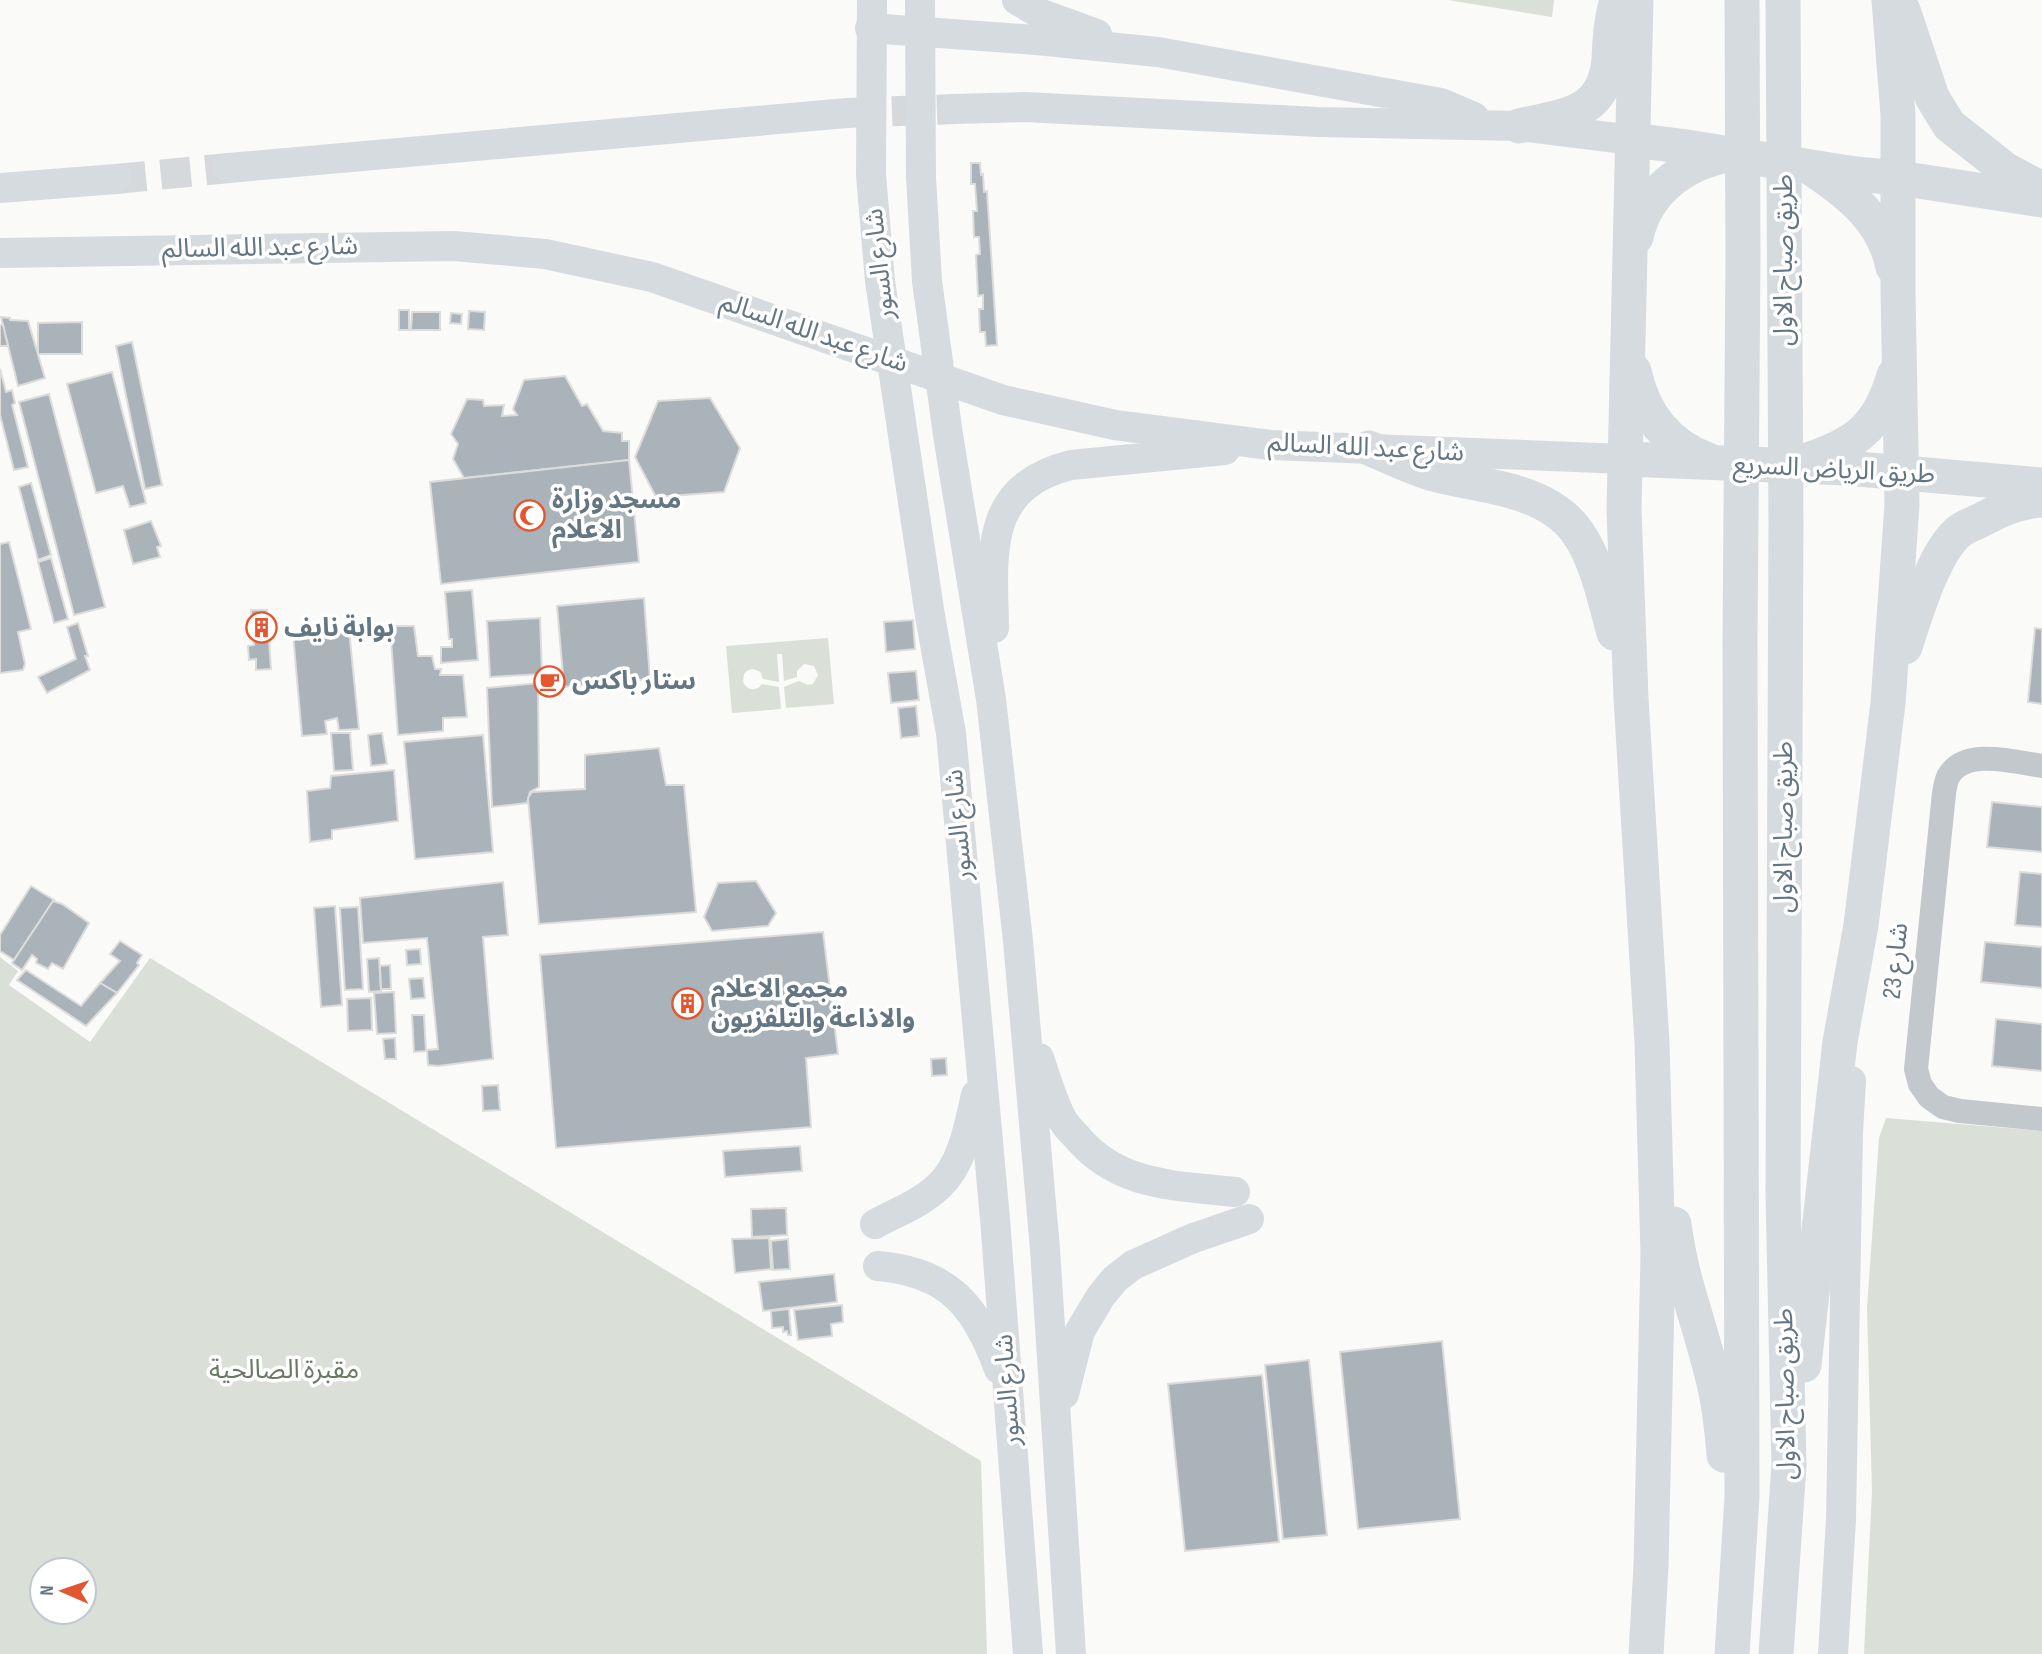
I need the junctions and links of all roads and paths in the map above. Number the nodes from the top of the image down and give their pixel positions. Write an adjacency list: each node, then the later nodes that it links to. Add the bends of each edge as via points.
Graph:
1 (920, 0): 10 (main road, شارع السور)
2 (1017, 0): 11 (main road, via 1051,18)
3 (1617, 0): 14 (highway, via 1607,75 1597,96 1575,113)
4 (1636, 0): 15 (highway)
5 (1742, 0): 55 (highway, طريق صباح الاول, via 1743,1330)
6 (1783, 0): 54 (highway, طريق صباح الاول, via 1783,1194)
7 (1889, 0): 18 (highway)
8 (1899, 0): 22 (highway, via 1932,97 1948,125 2006,170)
9 (871, 14): 10 (main road); 29 (main road, شارع السور, via 872,175)
10 (919, 31): 11 (main road); 30 (main road, شارع السور, via 927,281)
11 (1158, 52): 14 (main road, via 1441,103)
12 (954, 110): 14 (main road, via 1025,107 1318,122)
13 (847, 113): 17 (main road)
14 (1502, 125): 15 (main road)
15 (1633, 140): 16 (highway); 25 (highway)
16 (1689, 156): 20 (highway, via 1731,154 1808,166); 25 (highway, via 1645,211)
17 (229, 168)
18 (1899, 178): 20 (highway); 23 (highway); 26 (highway)
19 (116, 179): 21 (main road)
20 (1854, 186): 26 (highway, via 1892,259)
21 (0, 188)
22 (2042, 189)
23 (2042, 200)
24 (0, 253): 29 (main road, شارع عبد الله السالم, via 454,246 545,254 652,276)
25 (1629, 279): 27 (highway)
26 (1898, 291): 28 (highway)
27 (1629, 340): 33 (highway, via 1646,407); 35 (highway)
28 (1900, 355): 34 (highway, via 1887,399 1875,420); 36 (highway)
29 (891, 360): 30 (main road, شارع عبد الله السالم); 46 (main road, شارع السور, via 951,733)
30 (939, 378): 31 (main road, شارع عبد الله السالم, via 1003,400 1115,425); 41 (main road, شارع السور)
31 (1270, 445): 32 (main road, شارع عبد الله السالم); 41 (main road, via 1071,465 1040,476 1016,495 1000,520 994,551)
32 (1369, 448): 35 (main road, شارع عبد الله السالم); 39 (highway, via 1431,474 1523,495 1568,521 1587,548 1600,581)
33 (1677, 453): 34 (highway, طريق الرياض السريع, via 1716,463 1790,466); 35 (highway, طريق الرياض السريع)
34 (1841, 458): 36 (highway, طريق الرياض السريع)
35 (1625, 459): 39 (highway)
36 (1902, 473): 37 (highway, طريق الرياض السريع); 40 (highway)
37 (2042, 485)
38 (2042, 500): 40 (highway, via 1998,511 1960,531 1947,544 1920,599)
39 (1631, 698): 45 (highway)
40 (1888, 703): 43 (highway)
41 (997, 743): 44 (main road, شارع السور)
42 (2042, 765): 47 (street, شارع 23, via 1978,758 1966,761 1948,776 1916,1069 1929,1097 1943,1107)
43 (1861, 925): 54 (highway, via 1840,1042); 63 (main road, طريق صباح الاول, via 1848,1132 1841,1520)
44 (1023, 1006): 48 (main road, via 1063,1120 1085,1147 1125,1174 1150,1182); 53 (main road, شارع السور)
45 (1652, 1043): 55 (highway, via 1676,1244 1713,1377 1722,1433); 60 (highway, via 1658,1254)
46 (982, 1075): 50 (main road, via 951,1172 918,1202); 52 (main road, شارع السور)
47 (2042, 1119)
48 (1235, 1192)
49 (1249, 1219): 53 (main road, via 1160,1252 1115,1279 1080,1331)
50 (875, 1224)
51 (878, 1266): 52 (main road, via 926,1276 965,1304 988,1342)
52 (1009, 1403): 56 (main road, شارع السور)
53 (1057, 1421): 59 (main road, شارع السور)
54 (1789, 1465): 62 (highway, طريق صباح الاول)
55 (1737, 1578): 61 (highway, طريق صباح الاول)
56 (1025, 1612): 57 (street); 58 (main road, شارع السور)
57 (1012, 1654)
58 (1028, 1654)
59 (1071, 1654)
60 (1646, 1654)
61 (1732, 1654)
62 (1776, 1654)
63 (1833, 1654)

